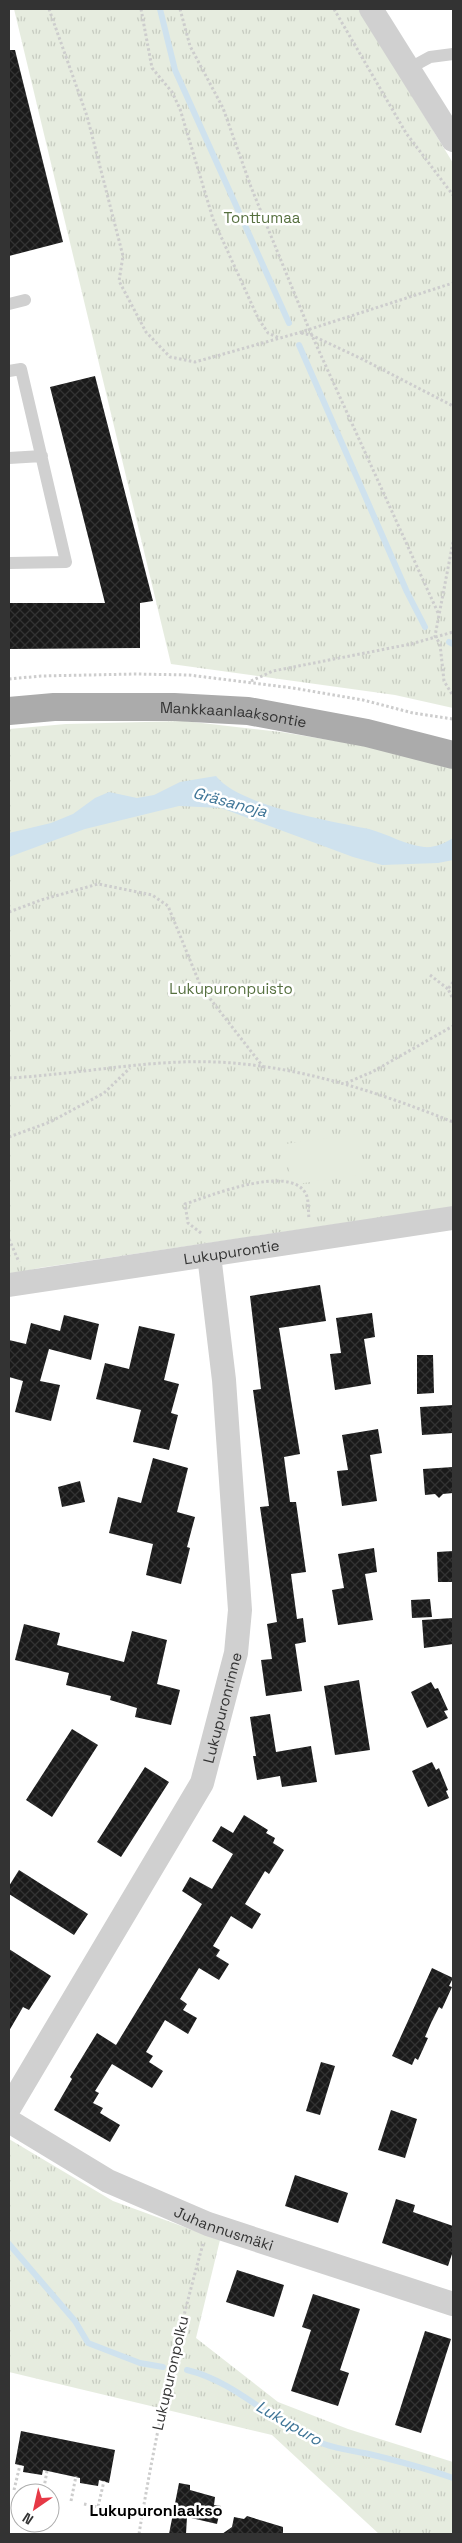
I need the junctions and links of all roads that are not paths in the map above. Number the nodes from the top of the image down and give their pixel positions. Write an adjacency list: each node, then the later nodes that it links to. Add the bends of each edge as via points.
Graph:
1 (371, 9): 3 (street)
2 (453, 54): 3 (lane, via 430,57)
3 (408, 69): 4 (street)
4 (453, 140)
5 (25, 300): 6 (lane)
6 (9, 304)
7 (9, 372): 8 (lane, via 22,369)
8 (42, 456): 9 (lane); 10 (lane, via 66,562)
9 (9, 458)
10 (9, 563)
11 (9, 711): 12 (main road, Mankkaanlaaksontie, via 54,707 174,707 248,711 367,732)
12 (453, 755)
13 (453, 1218): 14 (street, Lukupurontie)
14 (209, 1255): 15 (street, Lukupurontie); 16 (street, Lukupuronrinne, via 224,1380 239,1600 236,1653 202,1783)
15 (9, 1285)
16 (9, 2108)
17 (9, 2121): 18 (street, Juhannusmäki, via 108,2181 208,2224)
18 (453, 2304)

